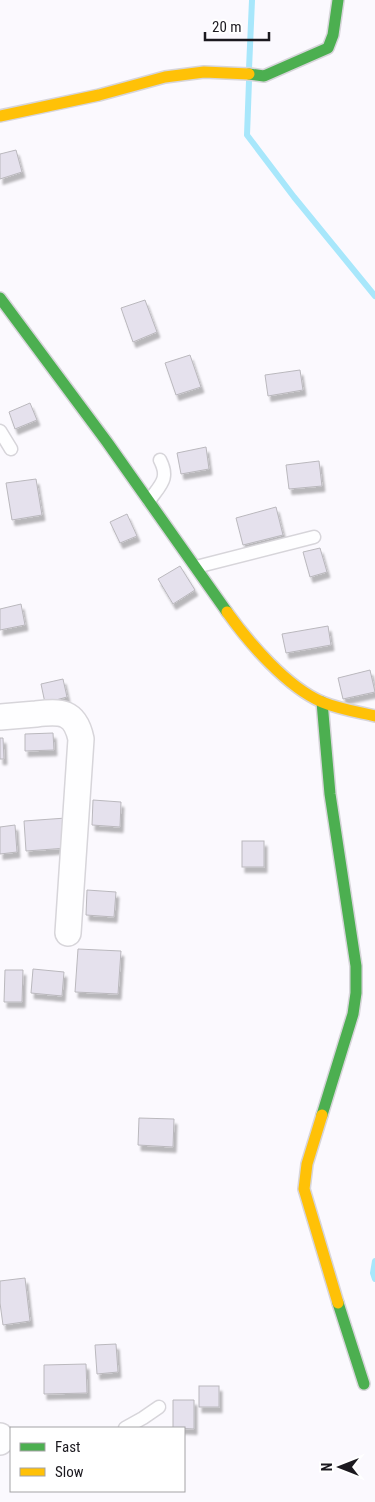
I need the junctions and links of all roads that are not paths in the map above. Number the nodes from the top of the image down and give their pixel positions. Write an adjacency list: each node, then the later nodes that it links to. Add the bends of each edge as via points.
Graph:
1 (338, 0): 2 (street, via 334,35 328,48 264,76 204,72)
2 (0, 116)
3 (0, 298): 7 (street)
4 (0, 431): 5 (lane)
5 (11, 449)
6 (160, 460): 7 (lane, via 165,469 164,480)
7 (149, 502): 9 (street)
8 (314, 537): 9 (lane)
9 (196, 567): 10 (street, via 246,638 277,670)
10 (322, 702): 11 (street); 14 (street, via 330,794 356,966 356,993 353,1014 307,1164 304,1189)
11 (375, 716)
12 (0, 717): 13 (street, via 59,711 71,717 79,727 81,739)
13 (68, 933)
14 (364, 1384)
15 (159, 1407): 16 (lane)
16 (127, 1427)
17 (0, 1436): 18 (street)
18 (0, 1442)

